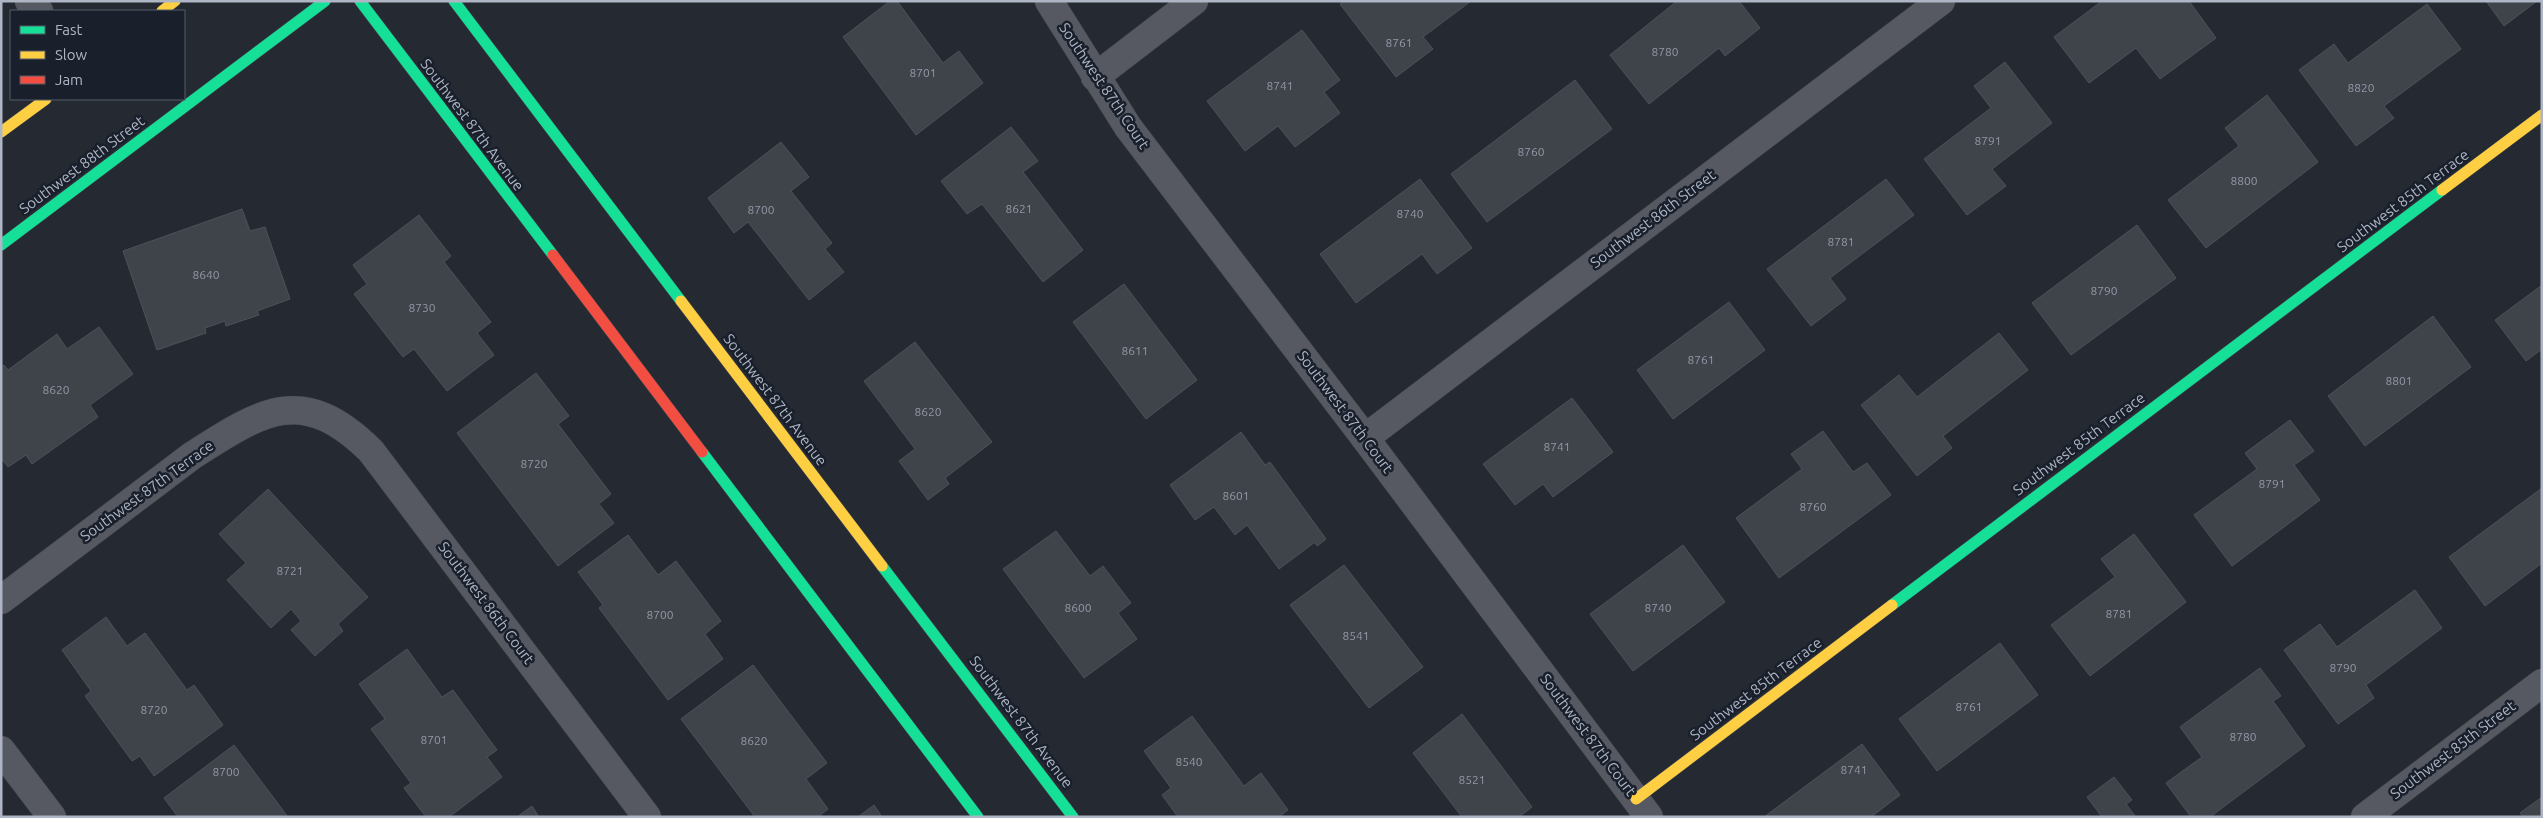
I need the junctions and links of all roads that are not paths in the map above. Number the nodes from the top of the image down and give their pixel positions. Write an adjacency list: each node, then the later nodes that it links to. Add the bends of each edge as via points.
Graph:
1 (29, 1): 9 (street)
2 (175, 1): 10 (main road)
3 (324, 1): 15 (main road, Southwest 88th Street)
4 (360, 1): 24 (main road, Southwest 87th Avenue)
5 (454, 1): 25 (main road, Southwest 87th Avenue)
6 (1049, 1): 11 (street, Southwest 87th Court)
7 (1194, 1): 11 (street)
8 (1941, 1): 17 (street, Southwest 86th Street)
9 (38, 10)
10 (163, 10)
11 (1095, 77): 17 (street, Southwest 87th Court, via 1128,127)
12 (45, 100): 14 (main road)
13 (2542, 115): 21 (main road, Southwest 85th Terrace)
14 (1, 132)
15 (1, 245)
16 (306, 411): 18 (street, Southwest 87th Terrace, via 284,409 227,433 193,455); 23 (street, Southwest 86th Court, via 338,424 371,451)
17 (1365, 438): 21 (street, Southwest 87th Court)
18 (1, 600)
19 (2542, 683): 26 (street, Southwest 85th Street)
20 (1, 750): 22 (street)
21 (1643, 808)
22 (52, 817)
23 (647, 817)
24 (978, 817)
25 (1074, 817)
26 (2365, 817)

